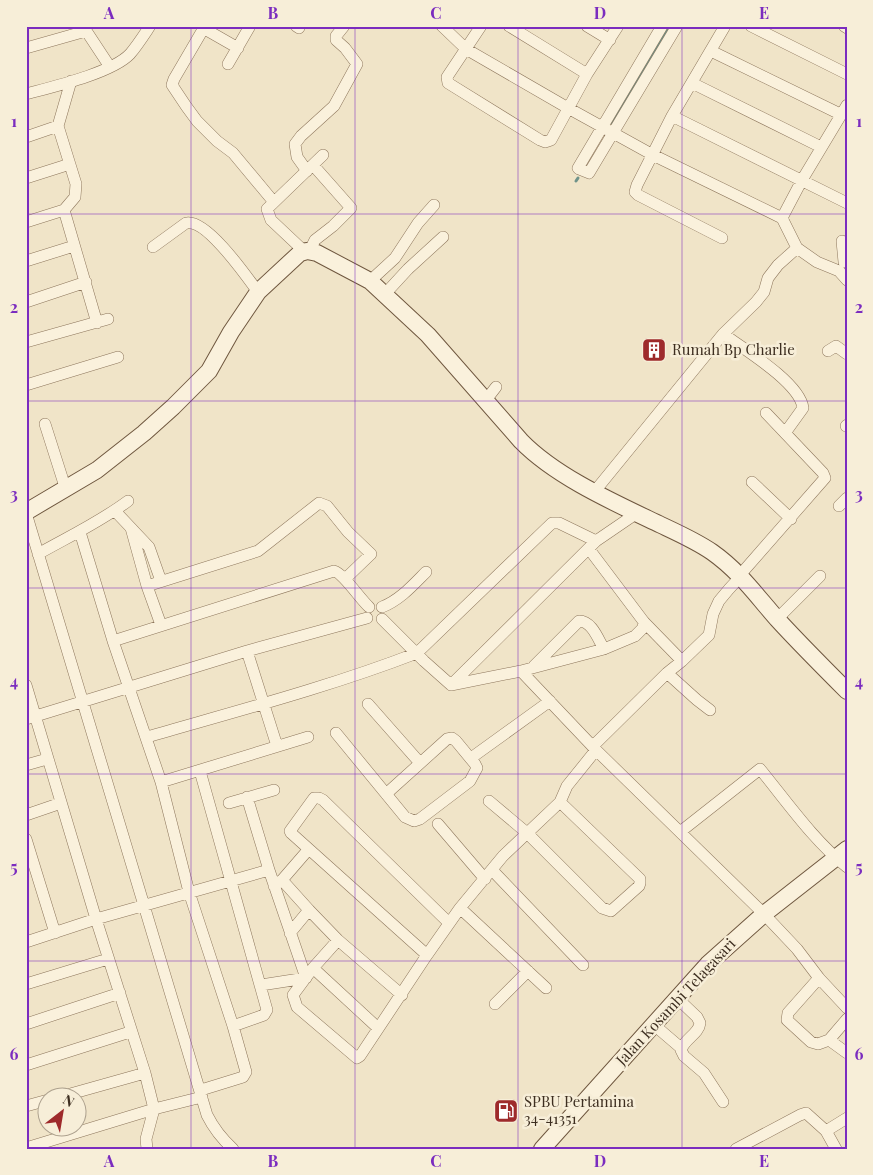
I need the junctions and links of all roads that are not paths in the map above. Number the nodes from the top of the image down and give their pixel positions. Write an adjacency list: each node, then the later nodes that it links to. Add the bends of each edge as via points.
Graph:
1 (97, 26): 15 (street)
2 (150, 26): 22 (street, via 130,54)
3 (250, 26): 18 (street)
4 (344, 26): 39 (street, via 336,40 357,64 334,106 295,144 297,157)
5 (442, 26): 19 (street)
6 (481, 26): 19 (street)
7 (509, 26): 23 (street)
8 (587, 26): 16 (street)
9 (618, 26): 16 (street)
10 (662, 26): 32 (street)
11 (677, 26): 33 (street)
12 (725, 26): 20 (street)
13 (750, 26): 24 (street)
14 (204, 27): 18 (street); 42 (street, via 172,85 197,120 234,153)
15 (86, 31): 17 (street); 22 (street)
16 (610, 40): 23 (street)
17 (26, 48)
18 (238, 48): 21 (street)
19 (466, 49): 28 (street); 28 (street, via 447,77 448,83 540,140 551,140)
20 (711, 51): 26 (street); 29 (street)
21 (228, 64)
22 (110, 67): 25 (street)
23 (588, 74): 28 (street)
24 (847, 74)
25 (71, 82): 27 (street); 31 (street)
26 (692, 83): 30 (street); 35 (street)
27 (26, 94)
28 (568, 108): 32 (street)
29 (844, 110): 35 (street)
30 (672, 116): 37 (street); 41 (street)
31 (58, 126): 34 (street); 38 (street)
32 (602, 127): 33 (street); 33 (street, via 579,169 589,174)
33 (614, 134): 37 (street)
34 (26, 137)
35 (821, 147): 41 (street)
36 (323, 155): 39 (street)
37 (653, 155): 46 (street); 49 (street, via 636,187 636,194)
38 (70, 164): 40 (street); 45 (street, via 76,192)
39 (310, 168): 42 (street); 54 (street, via 351,208 315,240)
40 (26, 178)
41 (802, 180): 43 (street); 46 (street)
42 (273, 201): 54 (street, via 267,209 268,216)
43 (846, 201)
44 (434, 205): 57 (street, via 395,258)
45 (64, 210): 47 (street); 51 (street)
46 (782, 218): 53 (street)
47 (26, 222)
48 (443, 237): 60 (street)
49 (722, 238)
50 (842, 241): 56 (street)
51 (74, 246): 55 (street); 58 (street)
52 (153, 247): 59 (street, via 186,223 195,224 216,239)
53 (797, 248): 56 (street, via 817,262); 62 (street, via 766,281 764,292 749,311)
54 (307, 252): 57 (street, via 319,254); 59 (street, via 300,253)
55 (26, 261)
56 (844, 268)
57 (370, 281): 60 (street)
58 (86, 282): 61 (street); 63 (street, via 102,321)
59 (258, 292): 72 (street, via 200,381 144,433)
60 (385, 294): 73 (street, via 491,394 521,441 554,469)
61 (26, 302)
62 (724, 334): 70 (street, via 781,376 798,395 802,408); 73 (street)
63 (26, 342)
64 (828, 351): 65 (street, via 836,346)
65 (847, 354)
66 (118, 357): 67 (street)
67 (26, 384)
68 (766, 413): 70 (street)
69 (45, 424): 72 (street)
70 (785, 433): 78 (street, via 825,476)
71 (752, 482): 78 (street)
72 (66, 490): 76 (street)
73 (595, 491): 77 (street)
74 (128, 501): 75 (street)
75 (115, 511): 79 (street); 80 (street)
76 (26, 512): 82 (street)
77 (636, 513): 81 (street); 84 (street, via 700,544)
78 (791, 518): 84 (street)
79 (131, 528): 87 (street, via 149,547); 88 (street)
80 (80, 532): 82 (street); 94 (street)
81 (593, 545): 92 (street); 97 (street, via 559,522 551,524); 103 (street)
82 (38, 554): 106 (street)
83 (426, 572): 90 (street)
84 (741, 576): 91 (street); 98 (street, via 719,601 709,635)
85 (820, 576): 91 (street)
86 (345, 579): 87 (street, via 371,554 327,506 319,503 258,551); 89 (street); 93 (street, via 336,571 328,573)
87 (161, 581): 88 (street)
88 (148, 586): 93 (street)
89 (368, 613): 90 (street, via 376,605); 90 (street, via 374,623); 96 (street)
90 (382, 613): 97 (street)
91 (777, 619): 102 (street)
92 (644, 622): 95 (street, via 635,636); 98 (street)
93 (161, 625): 94 (street)
94 (113, 641): 105 (street)
95 (604, 649): 99 (street); 99 (street, via 591,628 579,621)
96 (247, 651): 105 (street); 108 (street)
97 (417, 653): 103 (street); 108 (street)
98 (682, 661): 101 (street)
99 (533, 667): 100 (street)
100 (521, 671): 103 (street); 107 (street)
101 (667, 673): 110 (street); 116 (street)
102 (844, 683)
103 (451, 684)
104 (26, 685): 111 (street)
105 (129, 687): 106 (street); 113 (street)
106 (83, 701): 111 (street); 142 (street)
107 (550, 701): 116 (street); 117 (street)
108 (264, 703): 113 (street); 115 (street)
109 (368, 704): 119 (street)
110 (710, 710)
111 (31, 718): 118 (street)
112 (336, 733): 124 (street)
113 (147, 737): 122 (street)
114 (308, 737): 115 (street)
115 (277, 746): 121 (street)
116 (595, 748): 127 (street, via 567,786); 132 (street)
117 (471, 758): 119 (street, via 452,738); 124 (street, via 477,768 470,780 420,819 414,821 405,817)
118 (48, 759): 120 (street); 128 (street)
119 (420, 764): 124 (street)
120 (26, 765)
121 (200, 771): 122 (street); 139 (street)
122 (161, 782): 141 (street)
123 (274, 790): 125 (street)
124 (386, 794)
125 (247, 797): 129 (street); 137 (street)
126 (489, 801): 133 (street)
127 (560, 802): 133 (street); 133 (street, via 640,879 639,886 611,912 606,911)
128 (61, 803): 130 (street); 146 (street)
129 (229, 803)
130 (26, 816)
131 (438, 824): 138 (street)
132 (680, 832): 136 (street, via 760,770); 145 (street)
133 (527, 833): 138 (street)
134 (26, 839): 148 (street)
135 (308, 850): 140 (street); 147 (street, via 290,831 314,798 319,798); 152 (street)
136 (843, 859): 145 (street, Jalan Kosambi Telagasari)
137 (269, 870): 139 (street); 140 (street)
138 (489, 874): 143 (street); 154 (street)
139 (230, 880): 141 (street); 160 (street)
140 (278, 883): 144 (street); 149 (street)
141 (189, 892): 142 (street); 170 (street)
142 (144, 905): 146 (street); 179 (street)
143 (460, 908): 147 (street); 156 (street)
144 (309, 910): 149 (street); 150 (street)
145 (764, 914): 158 (street, via 798,949); 164 (street, Jalan Kosambi Telagasari, via 708,964)
146 (96, 919): 148 (street); 153 (street)
147 (449, 924): 152 (street)
148 (55, 933): 151 (street)
149 (290, 933): 157 (street)
150 (338, 940): 155 (street); 163 (street)
151 (26, 942)
152 (427, 955): 163 (street)
153 (108, 959): 159 (street); 162 (street)
154 (583, 965)
155 (314, 968): 157 (street); 171 (street)
156 (528, 971): 161 (street); 165 (street)
157 (306, 978): 160 (street); 171 (street, via 293,995 294,1004 353,1057 360,1056)
158 (819, 978): 166 (street); 173 (street, via 787,1017 811,1042 818,1044)
159 (26, 984)
160 (261, 985): 170 (street, via 266,1013)
161 (546, 988)
162 (120, 993): 168 (street); 172 (street)
163 (402, 995): 171 (street)
164 (677, 998): 169 (street, Jalan Kosambi Telagasari); 174 (street, via 700,1023 700,1028)
165 (495, 1004)
166 (847, 1008)
167 (847, 1019): 173 (street)
168 (26, 1024)
169 (653, 1024): 174 (street); 188 (street, Jalan Kosambi Telagasari)
170 (233, 1026): 179 (street, via 246,1072 243,1077)
171 (378, 1028)
172 (130, 1032): 176 (street); 177 (street)
173 (829, 1040): 175 (street)
174 (681, 1048): 180 (street, via 684,1056 704,1073)
175 (847, 1052)
176 (26, 1065)
177 (145, 1073): 178 (street); 181 (street)
178 (88, 1089)
179 (201, 1093): 181 (street); 187 (street, via 213,1128)
180 (723, 1102)
181 (154, 1109): 184 (street); 186 (street, via 146,1139)
182 (847, 1118): 183 (street)
183 (826, 1131): 185 (street); 189 (street, via 806,1113)
184 (26, 1148)
185 (834, 1148)
186 (147, 1149)
187 (233, 1149)
188 (542, 1149)
189 (736, 1149)

